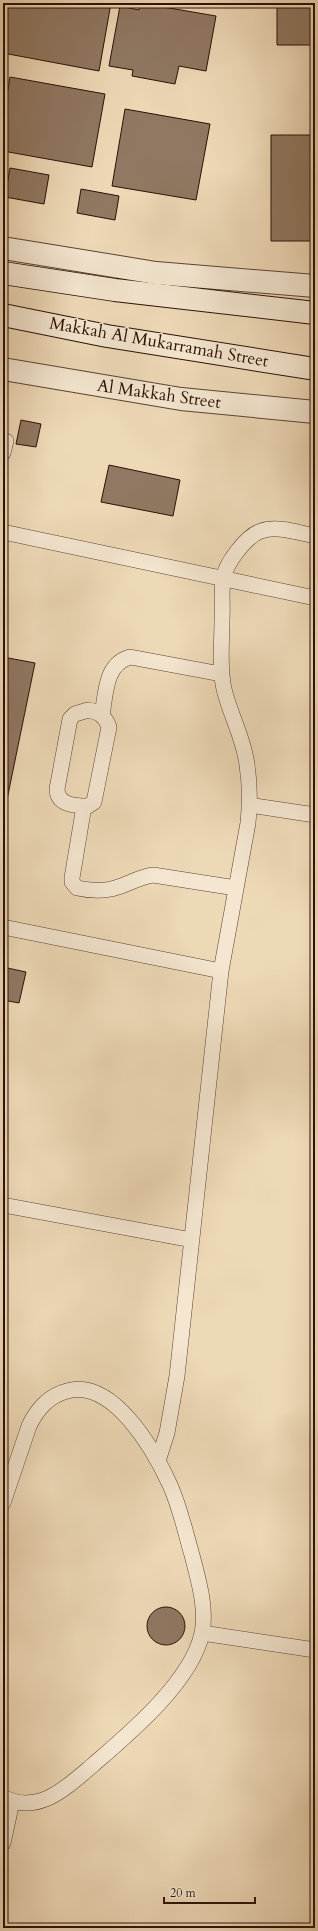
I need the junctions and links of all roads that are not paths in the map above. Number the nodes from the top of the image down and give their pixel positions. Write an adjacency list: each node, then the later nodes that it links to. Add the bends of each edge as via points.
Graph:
1 (3, 248): 3 (street, via 156,273)
2 (3, 273): 4 (street, via 115,290)
3 (315, 286)
4 (315, 313)
5 (3, 315): 7 (street, Makkah Al Mukarramah Street, via 107,336)
6 (3, 369): 8 (street, Al Makkah Street, via 181,399)
7 (315, 369)
8 (315, 412)
9 (3, 532): 11 (lane)
10 (315, 536): 11 (lane, via 280,530 261,531 246,540 231,561)
11 (223, 579): 12 (lane); 13 (lane)
12 (315, 598)
13 (222, 674): 14 (lane, via 130,656 120,660 110,672); 15 (lane, via 224,691 244,749)
14 (102, 715): 16 (lane, via 109,727 94,802); 16 (lane, via 88,710 75,714 70,719 57,794 62,802)
15 (249, 805): 17 (lane); 18 (lane)
16 (84, 806): 18 (lane, via 72,878 77,888 106,890 153,875)
17 (315, 815)
18 (236, 888): 20 (lane)
19 (3, 927): 20 (lane)
20 (221, 971): 22 (lane)
21 (3, 1205): 22 (lane)
22 (192, 1240): 23 (lane, via 174,1398 167,1434)
23 (158, 1461): 24 (lane, via 130,1421 106,1397 95,1392 72,1390 50,1398 34,1415); 25 (lane, via 177,1506 196,1572 203,1602)
24 (3, 1503)
25 (202, 1633): 26 (lane); 27 (lane, via 189,1664 172,1688 120,1741 64,1790 48,1799 30,1804)
26 (315, 1650)
27 (7, 1799): 28 (lane)
28 (3, 1843)

